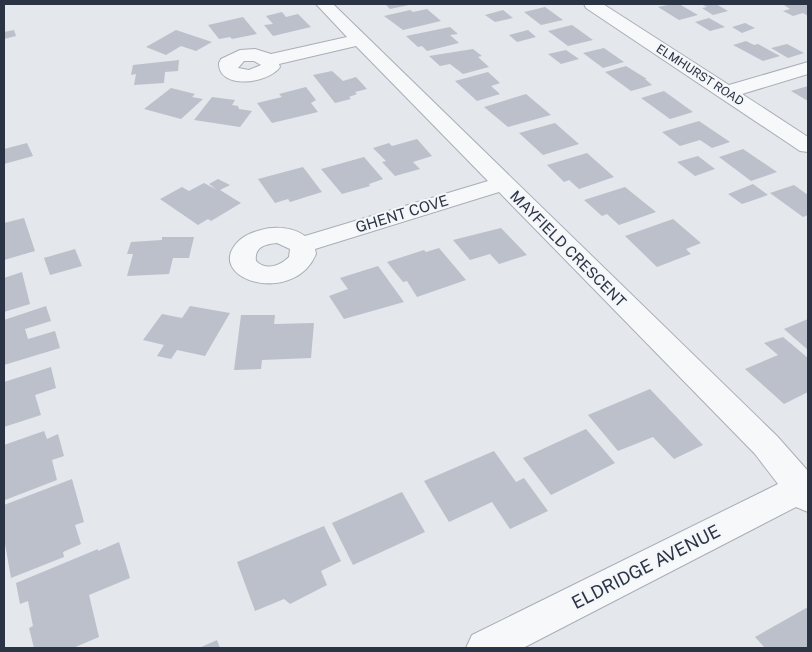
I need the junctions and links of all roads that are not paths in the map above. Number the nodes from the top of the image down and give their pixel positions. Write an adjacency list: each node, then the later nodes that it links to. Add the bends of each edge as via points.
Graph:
1 (324, 4): 3 (street, MAYFIELD CRESCENT)
2 (592, 4): 6 (street, ELMHURST ROAD)
3 (360, 40): 4 (street); 8 (street, MAYFIELD CRESCENT)
4 (270, 60)
5 (808, 68): 6 (street)
6 (727, 92): 7 (street, ELMHURST ROAD)
7 (808, 146)
8 (502, 184): 9 (street, GHENT COVE); 10 (street, MAYFIELD CRESCENT, via 766,445)
9 (302, 245)
10 (806, 491): 11 (street, ELDRIDGE AVENUE)
11 (485, 648)

